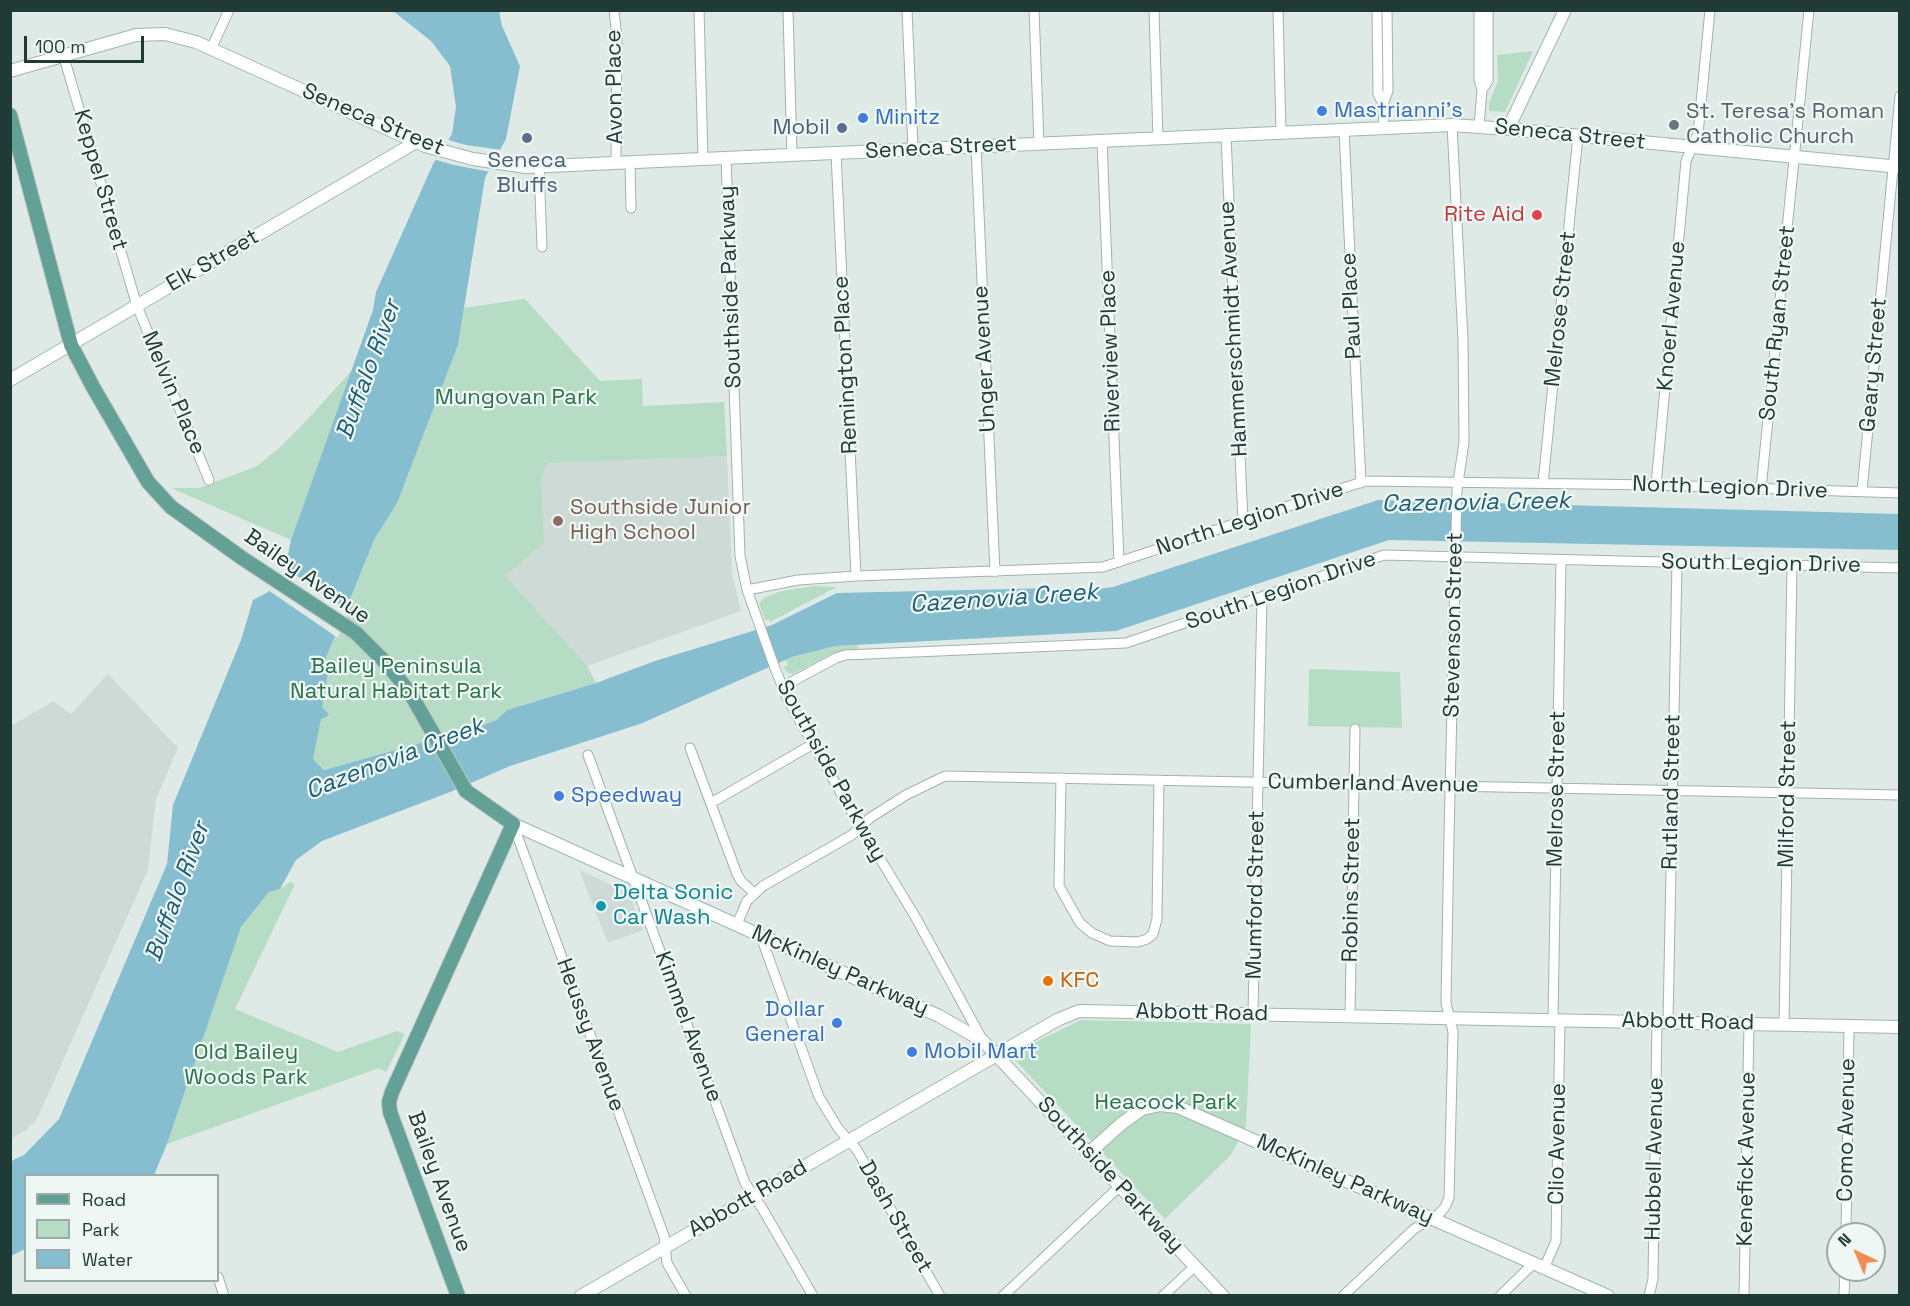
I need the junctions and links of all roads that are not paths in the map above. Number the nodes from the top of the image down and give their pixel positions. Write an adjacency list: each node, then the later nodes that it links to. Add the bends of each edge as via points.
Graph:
1 (228, 10): 16 (street)
2 (614, 10): 44 (street, Avon Place)
3 (699, 10): 42 (street)
4 (788, 10): 39 (street)
5 (907, 10): 37 (street)
6 (1034, 10): 34 (street)
7 (1154, 10): 31 (street)
8 (1278, 10): 28 (street)
9 (1377, 10): 21 (street, via 1378,94)
10 (1387, 10): 21 (street, via 1388,91)
11 (1479, 10): 19 (street)
12 (1488, 10): 19 (street, via 1488,81)
13 (1566, 10): 26 (street)
14 (1710, 10): 36 (street, Knoerl Avenue, via 1698,134)
15 (1809, 10): 41 (street, South Ryan Street)
16 (211, 49): 17 (street, Seneca Street, via 165,34 136,35); 33 (street, Seneca Street)
17 (63, 54): 18 (street, Seneca Street); 49 (street, Keppel Street)
18 (10, 71)
19 (1482, 90): 24 (street)
20 (1899, 96): 46 (street, Geary Street)
21 (1383, 104): 25 (street)
22 (10, 115): 50 (main road, Bailey Avenue)
23 (1452, 125): 24 (street, Seneca Street); 25 (street, Seneca Street); 56 (street, Stevenson Street, via 1463,340 1464,442)
24 (1479, 126): 26 (street, Seneca Street)
25 (1384, 128): 27 (street, Seneca Street)
26 (1508, 129): 30 (street, Seneca Street)
27 (1344, 130): 28 (street, Seneca Street); 53 (street, Paul Place)
28 (1281, 133): 29 (street, Seneca Street)
29 (1226, 135): 31 (street, Seneca Street); 60 (street, Hammerschmidt Avenue)
30 (1578, 136): 36 (street, Seneca Street); 54 (street, Melrose Street)
31 (1158, 138): 32 (street, Seneca Street)
32 (1102, 141): 34 (street, Seneca Street); 63 (street, Riverview Place)
33 (421, 144): 45 (street, Seneca Street, via 473,159); 49 (street, Elk Street)
34 (1039, 144): 35 (street, Seneca Street)
35 (976, 146): 37 (street, Seneca Street); 67 (street, Unger Avenue)
36 (1691, 147): 41 (street, Seneca Street); 55 (street, Knoerl Avenue, via 1686,161)
37 (913, 148): 38 (street, Seneca Street)
38 (836, 153): 39 (street, Seneca Street); 68 (street, Remington Place)
39 (792, 155): 40 (street, Seneca Street)
40 (726, 157): 42 (street, Seneca Street); 69 (street, Southside Parkway, via 740,556)
41 (1794, 157): 46 (street, Seneca Street); 57 (street, South Ryan Street)
42 (704, 159): 43 (street, Seneca Street)
43 (630, 162): 44 (street, Seneca Street); 47 (street)
44 (616, 163): 45 (street, Seneca Street)
45 (539, 166): 48 (street)
46 (1896, 166): 58 (street, Geary Street)
47 (631, 208)
48 (542, 248)
49 (137, 306): 50 (street, Elk Street); 52 (street, Melvin Place)
50 (71, 345): 51 (street, Elk Street); 86 (main road, Bailey Avenue, via 137,465 160,498 356,633 410,693 466,791)
51 (10, 380)
52 (209, 480)
53 (1361, 483): 56 (street, North Legion Drive); 60 (street, North Legion Drive)
54 (1543, 483): 55 (street, North Legion Drive); 56 (street, North Legion Drive)
55 (1656, 485): 57 (street, North Legion Drive)
56 (1457, 486): 61 (street, Stevenson Street)
57 (1761, 489): 58 (street, North Legion Drive)
58 (1862, 491): 59 (street, North Legion Drive)
59 (1899, 493)
60 (1243, 522): 63 (street, North Legion Drive)
61 (1455, 554): 62 (street, South Legion Drive); 70 (street, South Legion Drive, via 1384,555); 80 (street, Stevenson Street)
62 (1561, 560): 64 (street, South Legion Drive); 81 (street, Melrose Street)
63 (1119, 562): 67 (street, North Legion Drive, via 1103,567)
64 (1677, 562): 65 (street, South Legion Drive); 82 (street, Rutland Street)
65 (1792, 565): 66 (street, South Legion Drive); 83 (street, Milford Street)
66 (1899, 568)
67 (995, 572): 68 (street, North Legion Drive)
68 (856, 576): 69 (street, North Legion Drive, via 798,580)
69 (747, 590): 71 (street, Southside Parkway)
70 (1262, 597): 71 (street, South Legion Drive, via 1126,643 836,657); 78 (street, Mumford Street)
71 (782, 687): 73 (street, Southside Parkway)
72 (1355, 729): 79 (street, Robins Street)
73 (813, 744): 85 (street); 87 (street, Southside Parkway)
74 (690, 748): 85 (street)
75 (588, 755): 88 (street, Kimmel Avenue)
76 (1061, 778): 77 (street, Cumberland Avenue); 77 (street, via 1059,886 1080,923 1092,933 1110,940 1138,942 1153,934 1157,919); 87 (street, Cumberland Avenue, via 945,776 906,795)
77 (1159, 780): 78 (street, Cumberland Avenue)
78 (1258, 781): 79 (street, Cumberland Avenue); 92 (street, Mumford Street)
79 (1353, 784): 80 (street, Cumberland Avenue); 93 (street, Robins Street)
80 (1450, 786): 81 (street, Cumberland Avenue); 94 (street, Stevenson Street, via 1446,1003)
81 (1557, 788): 82 (street, Cumberland Avenue); 95 (street, Melrose Street)
82 (1672, 790): 83 (street, Cumberland Avenue); 97 (street, Rutland Street)
83 (1788, 793): 84 (street, Cumberland Avenue); 99 (street, Milford Street)
84 (1899, 795)
85 (711, 803): 89 (street, via 737,874)
86 (513, 824): 88 (street, McKinley Parkway); 110 (street, Heussy Avenue); 115 (main road, Bailey Avenue, via 389,1102)
87 (860, 826): 89 (street, Cumberland Avenue, via 852,835); 102 (street, Southside Parkway)
88 (634, 878): 90 (street, McKinley Parkway); 107 (street, Kimmel Avenue)
89 (754, 893): 90 (street)
90 (737, 924): 91 (street, McKinley Parkway)
91 (760, 934): 102 (street, McKinley Parkway, via 947,1019); 104 (street, Dash Street, via 819,1097)
92 (1253, 1013): 93 (street, Abbott Road); 103 (street, Abbott Road, via 1080,1011)
93 (1350, 1015): 94 (street, Abbott Road)
94 (1450, 1017): 95 (street, Abbott Road); 108 (street, Stevenson Street, via 1453,1032 1449,1198 1445,1207)
95 (1556, 1019): 97 (street, Abbott Road); 111 (street, Clio Avenue, via 1556,1241)
96 (1899, 1019): 101 (street)
97 (1663, 1022): 98 (street, Abbott Road); 126 (street, Hubbell Avenue, via 1653,1279)
98 (1749, 1023): 99 (street, Abbott Road); 127 (street, Kenefick Avenue)
99 (1784, 1024): 100 (street, Abbott Road)
100 (1849, 1025): 101 (street, Abbott Road); 109 (street, Como Avenue)
101 (1899, 1026)
102 (983, 1041): 103 (street, McKinley Parkway)
103 (997, 1055): 104 (street, Abbott Road); 105 (street, Southside Parkway)
104 (849, 1141): 107 (street, Abbott Road); 119 (street, Dash Street)
105 (1089, 1154): 106 (street, Southside Parkway); 108 (street, McKinley Parkway, via 1142,1109 1168,1105)
106 (1119, 1186): 112 (street, Southside Parkway); 120 (street)
107 (753, 1196): 110 (street, Abbott Road); 118 (street, Kimmel Avenue)
108 (1431, 1218): 111 (street, McKinley Parkway); 123 (street, Stevenson Street, via 1414,1229)
109 (1846, 1222)
110 (666, 1246): 116 (street, Abbott Road); 117 (street, Heussy Avenue, via 667,1263)
111 (1540, 1264): 124 (street); 125 (street, McKinley Parkway)
112 (1195, 1266): 121 (street); 122 (street, Southside Parkway)
113 (219, 1280): 114 (street)
114 (224, 1296)
115 (458, 1296)
116 (581, 1296)
117 (686, 1296)
118 (813, 1296)
119 (940, 1296)
120 (1003, 1296)
121 (1163, 1296)
122 (1223, 1296)
123 (1343, 1296)
124 (1500, 1296)
125 (1608, 1296)
126 (1649, 1296)
127 (1744, 1296)

